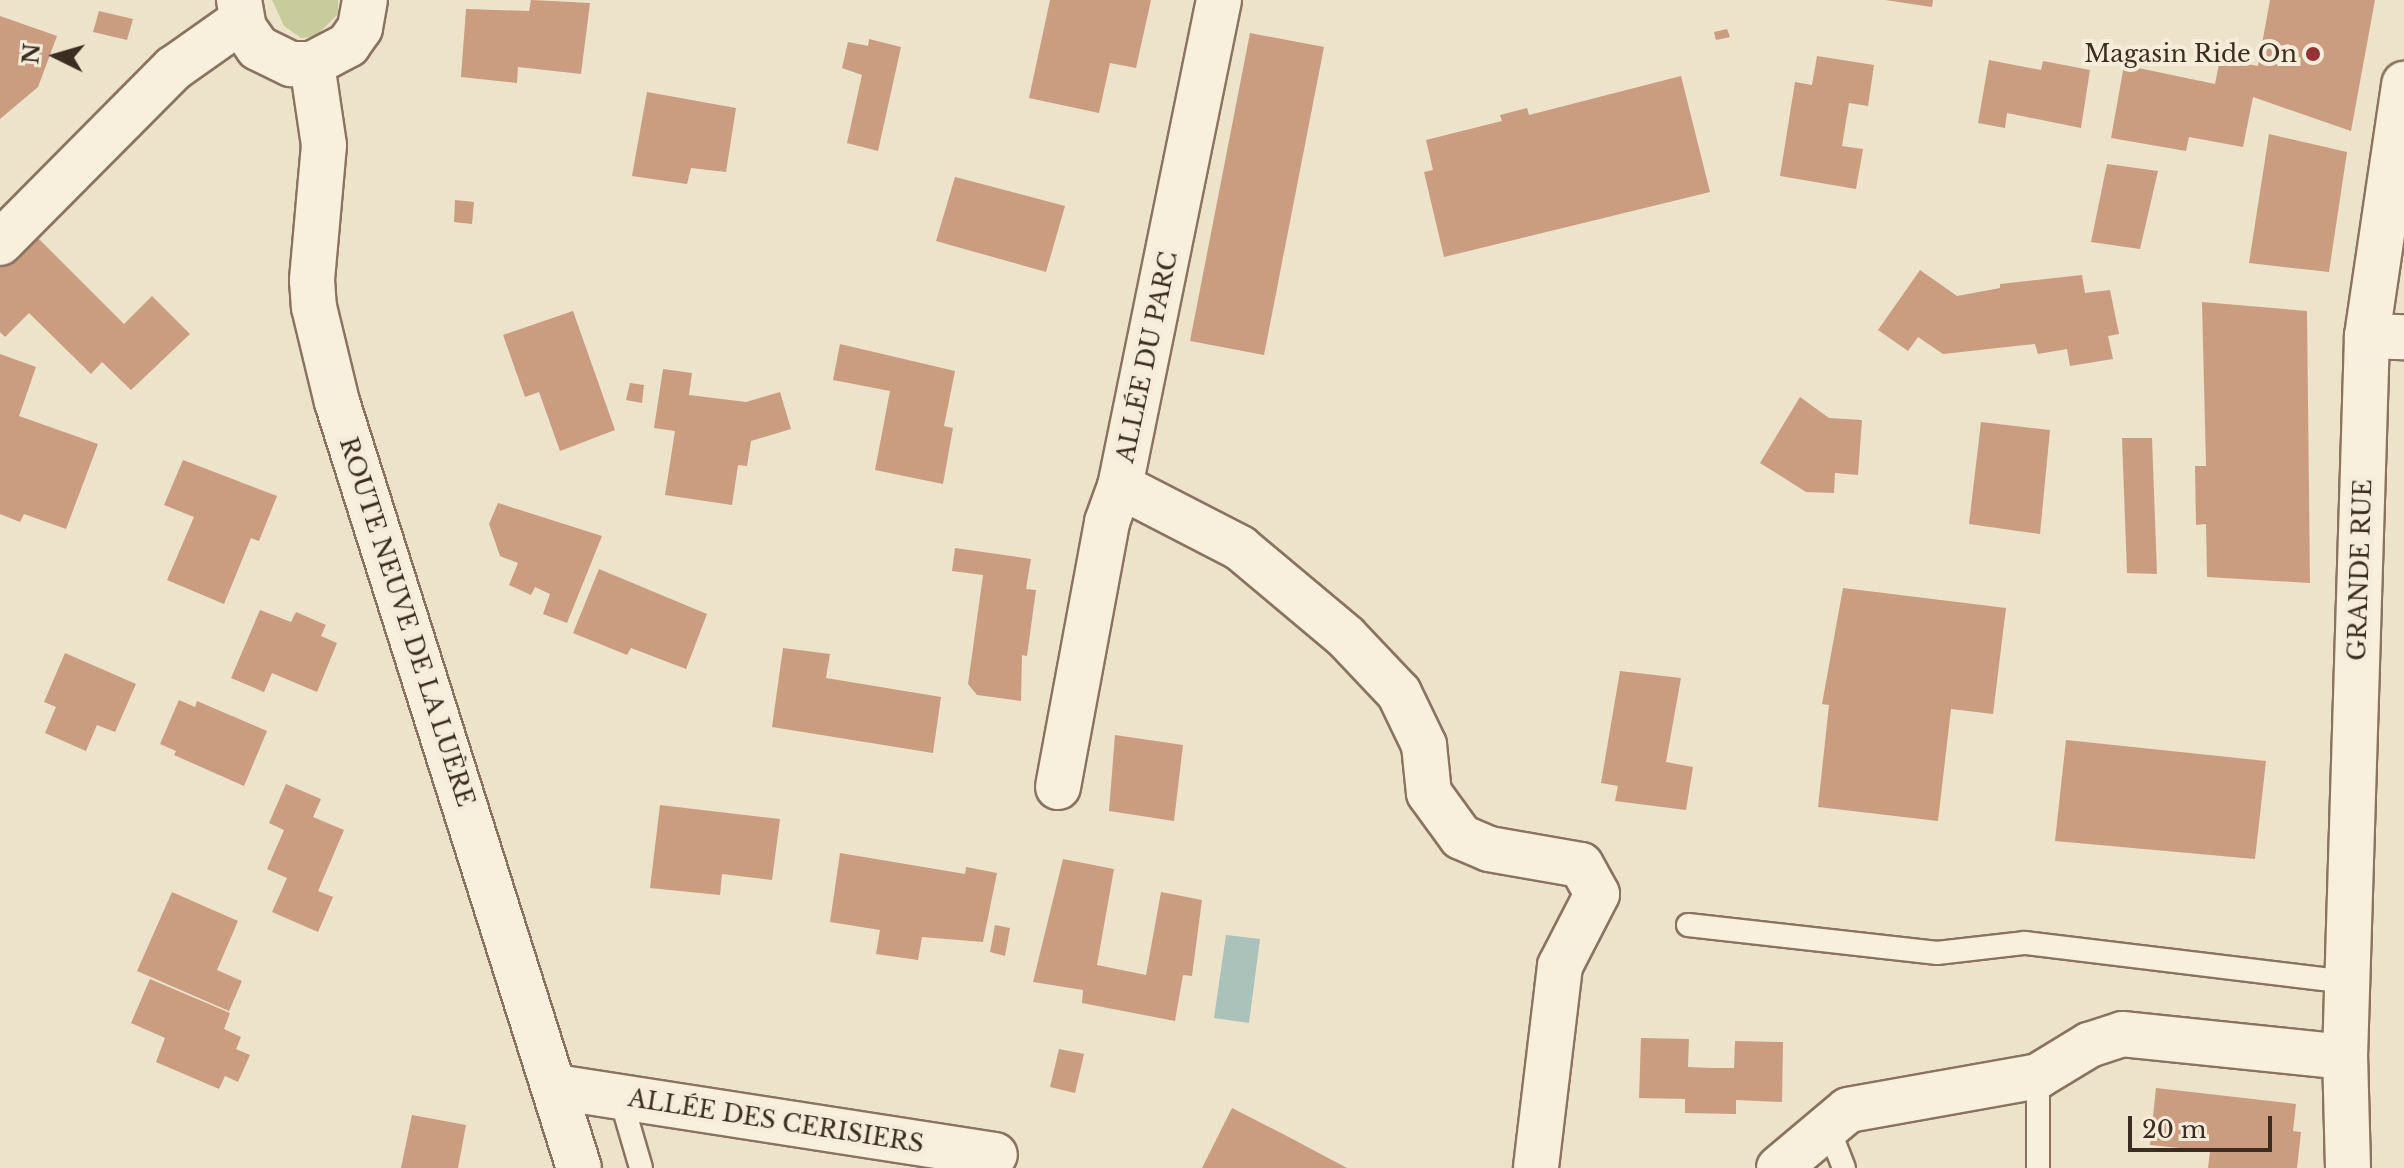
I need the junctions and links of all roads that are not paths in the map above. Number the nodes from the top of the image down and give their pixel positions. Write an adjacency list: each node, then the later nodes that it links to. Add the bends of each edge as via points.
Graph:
1 (365, 0): 4 (street, via 360,28 348,45)
2 (1219, 0): 8 (street, ALLÉE DU PARC)
3 (240, 10): 4 (street, via 258,48 273,58); 6 (street, via 174,68)
4 (312, 64): 14 (street, ROUTE NEUVE DE LA LUÈRE, via 324,145 314,307 337,402)
5 (2404, 84): 7 (street, GRANDE RUE)
6 (0, 243)
7 (2386, 337): 11 (street, GRANDE RUE)
8 (1120, 486): 9 (street, via 1107,522); 20 (street, ALLÉE DU PARC, via 1240,548 1346,637 1399,693 1424,745 1429,793 1461,837 1489,849 1581,865 1597,894 1560,966)
9 (1058, 787)
10 (1688, 925): 11 (lane, via 1937,953 2025,943)
11 (2347, 982): 12 (street, GRANDE RUE)
12 (2345, 1057): 13 (street, via 2122,1034 2089,1045); 24 (street, GRANDE RUE)
13 (2038, 1076): 16 (street, via 1848,1110); 23 (lane)
14 (556, 1087): 15 (street, ALLÉE DES CERISIERS); 18 (street, ROUTE NEUVE DE LA LUÈRE)
15 (620, 1096): 17 (street, ALLÉE DES CERISIERS); 19 (lane)
16 (1828, 1127): 21 (street); 22 (lane)
17 (995, 1155)
18 (579, 1168)
19 (641, 1168)
20 (1536, 1168)
21 (1779, 1168)
22 (1844, 1168)
23 (2038, 1168)
24 (2348, 1168)

